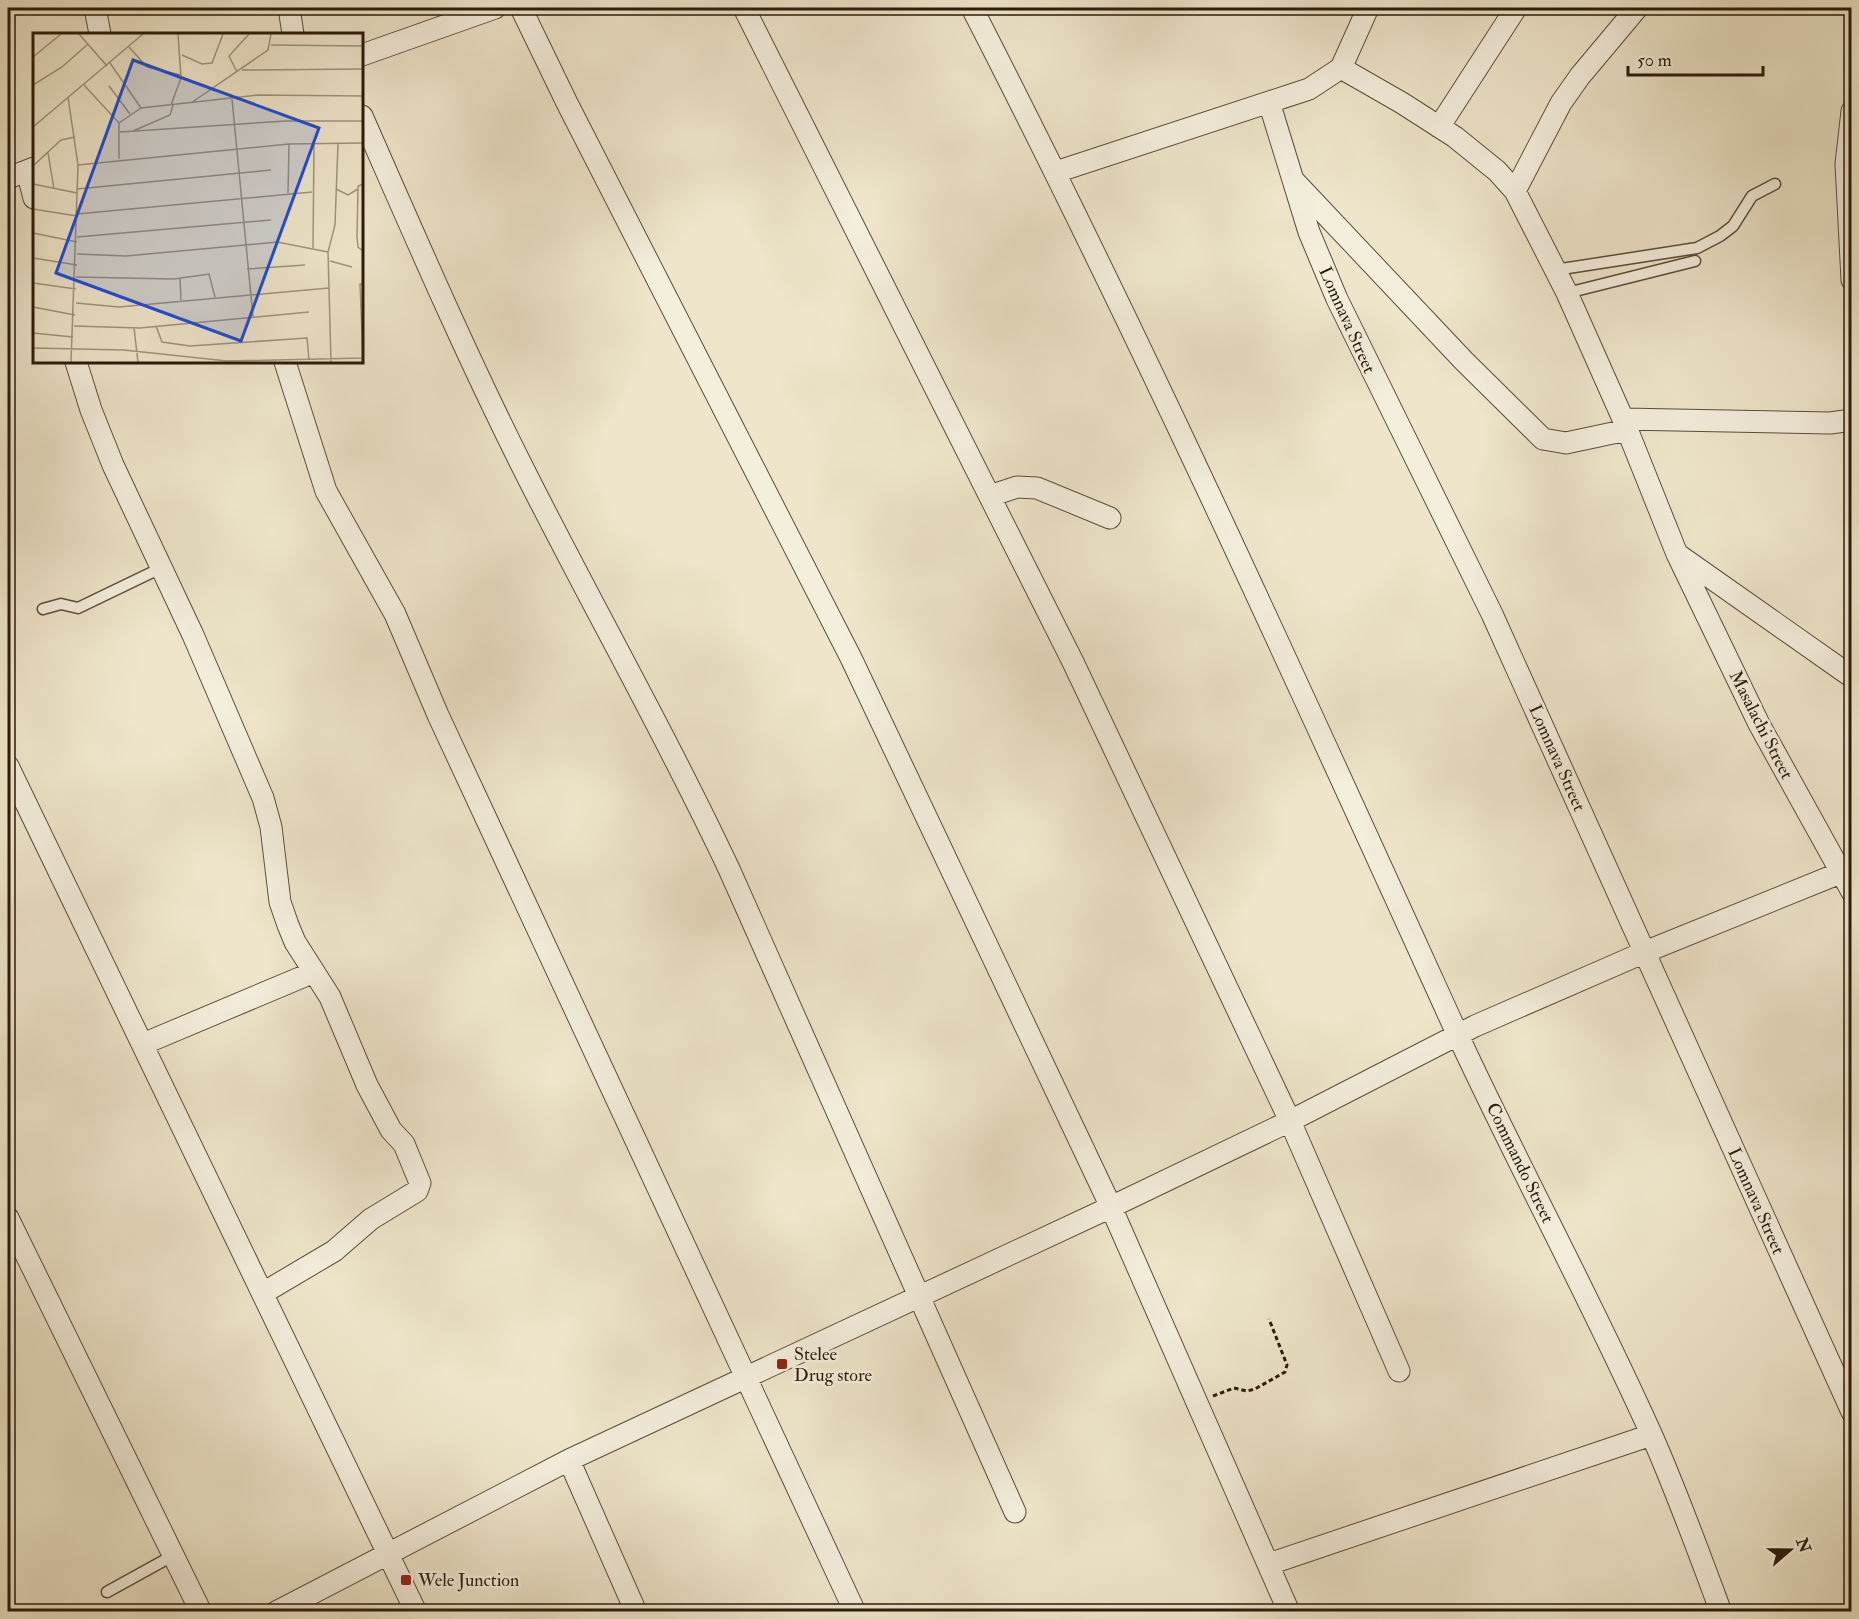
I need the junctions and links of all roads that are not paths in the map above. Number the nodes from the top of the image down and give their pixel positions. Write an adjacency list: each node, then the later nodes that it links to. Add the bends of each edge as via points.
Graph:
1 (94, 8): 10 (street)
2 (290, 8): 11 (street)
3 (495, 8): 12 (street)
4 (521, 8): 46 (street, via 850,658)
5 (744, 8): 32 (street)
6 (972, 8): 19 (street, Commando Street)
7 (1368, 8): 13 (street)
8 (1516, 8): 17 (street)
9 (1637, 8): 22 (street, via 1561,103)
10 (100, 33)
11 (293, 33)
12 (363, 56)
13 (1341, 68): 14 (street, via 1309,89); 17 (street, Masalachi Street)
14 (1269, 102): 19 (street); 20 (street, Lomnava Street)
15 (1851, 111): 26 (street, via 1846,164)
16 (363, 118): 49 (street, via 520,461 697,803)
17 (1439, 127): 22 (street, Masalachi Street, via 1497,171)
18 (23, 172): 23 (street)
19 (1056, 172): 43 (street, Commando Street, via 1315,717)
20 (1292, 179): 31 (street, via 1543,439 1566,443); 41 (street, Lomnava Street, via 1337,299 1492,614)
21 (1774, 184): 25 (lane, via 1752,196 1733,226 1696,248)
22 (1515, 190): 25 (street, Masalachi Street)
23 (33, 196)
24 (1695, 261): 27 (lane)
25 (1555, 270): 27 (street, Masalachi Street)
26 (1851, 280)
27 (1567, 293): 31 (street, Masalachi Street)
28 (76, 363): 35 (street, via 113,465)
29 (285, 363): 51 (street, via 326,491 395,614 438,715)
30 (1851, 420): 31 (street)
31 (1625, 424): 34 (street, Masalachi Street)
32 (990, 496): 33 (street, via 1017,487 1036,488); 45 (street)
33 (1110, 518)
34 (1677, 554): 37 (street); 39 (street, Masalachi Street, via 1759,723)
35 (161, 568): 36 (lane, via 78,608 61,604); 42 (street, via 194,635 263,798 271,827 280,902 295,942)
36 (43, 609)
37 (1851, 677)
38 (8, 766): 44 (street)
39 (1840, 873): 40 (street, Masalachi Street); 41 (street)
40 (1851, 892)
41 (1645, 952): 43 (street); 52 (street, Lomnava Street)
42 (314, 972): 44 (street); 48 (street, via 335,1005 372,1094 391,1130 404,1144 420,1188 370,1219 334,1251)
43 (1458, 1034): 45 (street); 53 (street, Commando Street)
44 (143, 1044): 48 (street)
45 (1290, 1121): 46 (street); 50 (street)
46 (1111, 1207): 49 (street); 58 (street)
47 (8, 1218): 57 (street)
48 (263, 1293): 56 (street)
49 (920, 1297): 51 (street); 55 (street)
50 (1399, 1371)
51 (746, 1376): 54 (street); 64 (street)
52 (1851, 1412)
53 (1651, 1435): 58 (street); 66 (street, Commando Street)
54 (569, 1460): 56 (street); 63 (street)
55 (1015, 1512)
56 (389, 1553): 61 (street); 62 (street)
57 (174, 1555): 59 (lane); 60 (street)
58 (1269, 1564): 65 (street)
59 (107, 1592)
60 (201, 1611)
61 (276, 1611)
62 (416, 1611)
63 (636, 1611)
64 (855, 1611)
65 (1289, 1611)
66 (1721, 1611)

